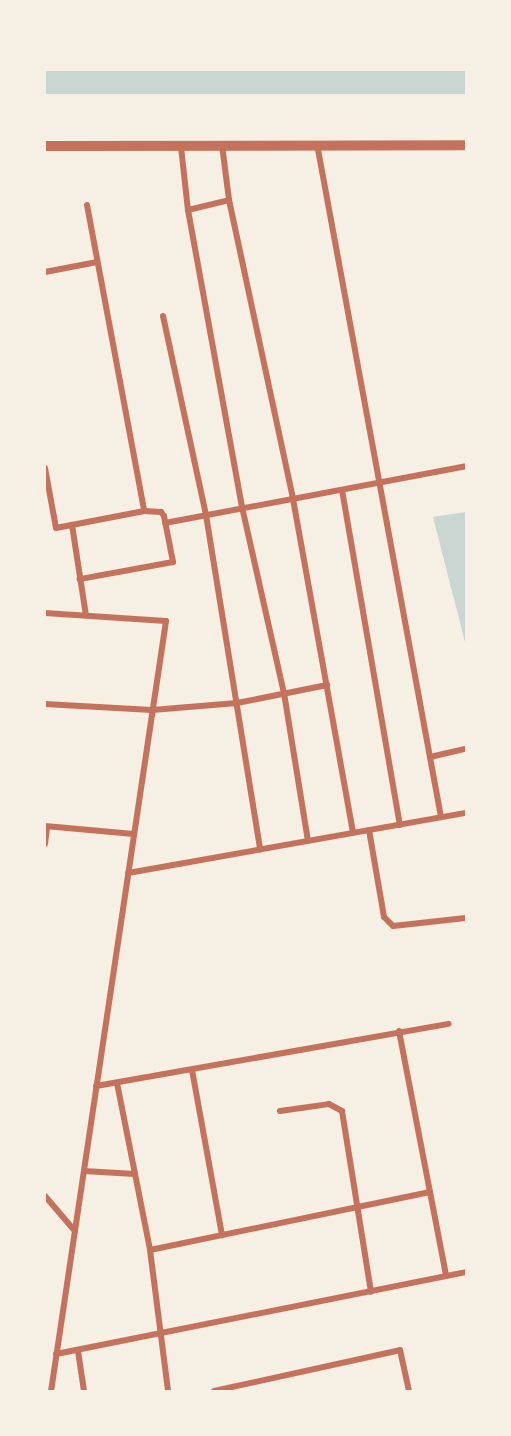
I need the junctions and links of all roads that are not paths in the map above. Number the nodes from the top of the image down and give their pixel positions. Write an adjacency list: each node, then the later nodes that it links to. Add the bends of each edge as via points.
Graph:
1 (222, 144): 2 (street); 5 (street); 6 (street)
2 (317, 144): 3 (street); 14 (street)
3 (466, 145)
4 (45, 146): 5 (street)
5 (181, 147): 8 (street)
6 (229, 200): 8 (street); 16 (street)
7 (87, 205): 9 (street)
8 (188, 210): 17 (street)
9 (97, 262): 10 (street); 18 (street)
10 (45, 272)
11 (163, 316): 19 (street)
12 (466, 466): 14 (street)
13 (45, 468): 21 (street, via 56,528)
14 (380, 483): 15 (street); 31 (street)
15 (342, 490): 16 (street); 34 (street)
16 (294, 499): 17 (street); 25 (street)
17 (242, 507): 19 (street); 26 (street)
18 (144, 511): 20 (street, via 161,512); 21 (street)
19 (206, 515): 20 (street); 27 (street)
20 (165, 523): 22 (street, via 173,561)
21 (72, 525): 22 (street)
22 (80, 579): 24 (street)
23 (45, 613): 24 (street)
24 (86, 615): 29 (street, via 166,621)
25 (327, 685): 26 (street); 37 (street)
26 (284, 693): 27 (street); 39 (street)
27 (237, 703): 29 (street); 41 (street)
28 (45, 704): 29 (street)
29 (153, 710): 38 (street)
30 (466, 749): 31 (street)
31 (430, 757): 33 (street)
32 (466, 813): 33 (street)
33 (441, 817): 34 (street)
34 (400, 825): 36 (street)
35 (46, 826): 38 (street); 40 (street)
36 (369, 830): 37 (street); 43 (street, via 384,917 393,926)
37 (353, 833): 39 (street)
38 (134, 834): 42 (street)
39 (308, 841): 41 (street)
40 (45, 844)
41 (260, 850): 42 (street)
42 (128, 873): 48 (street)
43 (466, 918)
44 (449, 1024): 45 (street)
45 (399, 1031): 46 (street); 52 (street)
46 (192, 1070): 47 (street); 56 (street)
47 (117, 1083): 48 (street); 51 (street)
48 (96, 1086): 50 (street)
49 (280, 1111): 54 (street, via 329,1104 342,1111)
50 (84, 1172): 51 (street); 55 (street)
51 (135, 1174): 57 (street)
52 (430, 1192): 54 (street); 59 (street)
53 (45, 1196): 55 (street)
54 (356, 1207): 56 (street); 60 (street)
55 (75, 1231): 63 (street)
56 (222, 1235): 57 (street)
57 (150, 1250): 61 (street)
58 (466, 1272): 59 (street)
59 (446, 1275): 60 (street)
60 (371, 1292): 61 (street)
61 (160, 1335): 62 (street); 66 (street)
62 (78, 1351): 63 (street); 65 (street)
63 (56, 1354): 64 (street)
64 (51, 1391)
65 (84, 1391)
66 (168, 1391)
67 (214, 1391): 68 (street, via 400,1350)
68 (409, 1391)

